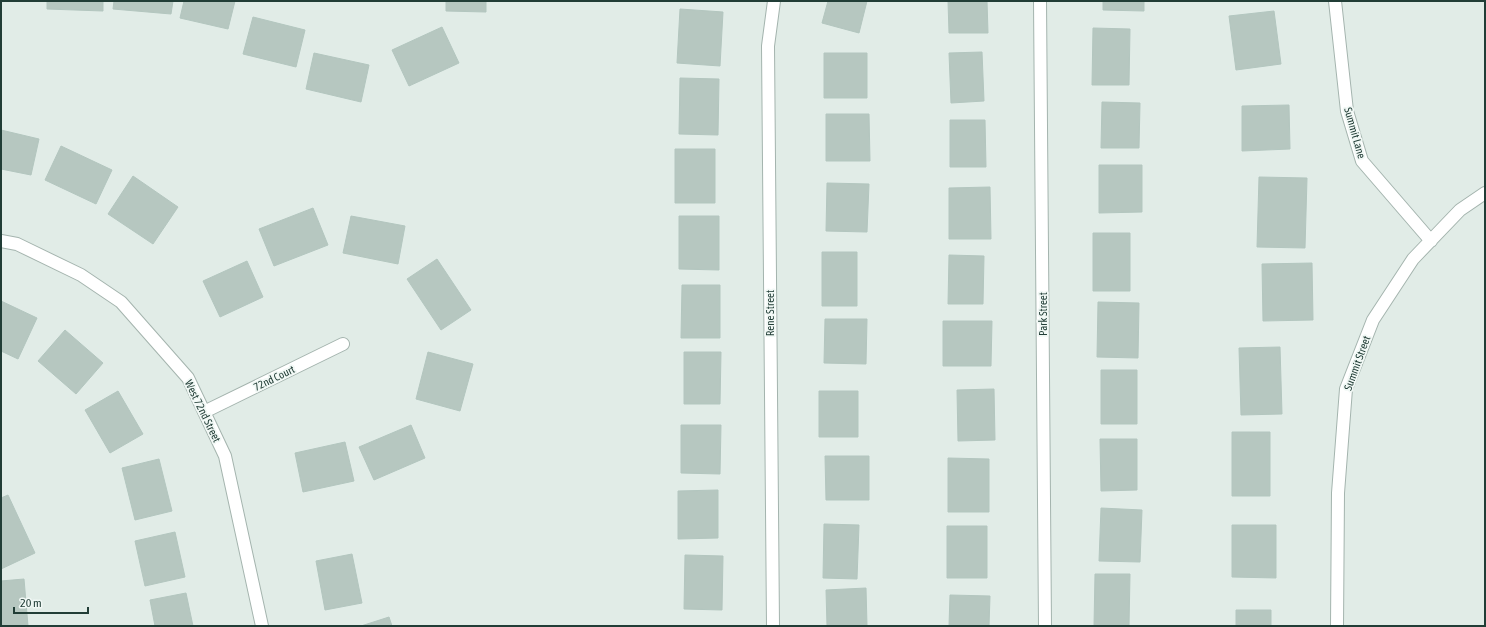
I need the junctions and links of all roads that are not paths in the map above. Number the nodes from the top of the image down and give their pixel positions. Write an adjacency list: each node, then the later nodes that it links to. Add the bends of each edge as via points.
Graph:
1 (774, 1): 10 (street, Rene Street, via 768,46)
2 (1040, 1): 11 (street, Park Street)
3 (1335, 1): 5 (street, Summit Lane, via 1347,110 1362,161)
4 (1485, 194): 5 (street, Summit Street, via 1460,210)
5 (1431, 240): 12 (street, Summit Street, via 1413,259 1373,320 1346,390 1338,494)
6 (1, 241): 8 (street, West 72nd Street, via 17,244 81,275 121,302 188,378)
7 (343, 344): 8 (street, 72nd Court)
8 (204, 412): 9 (street, West 72nd Street, via 225,456)
9 (262, 626)
10 (773, 626)
11 (1045, 626)
12 (1337, 626)

